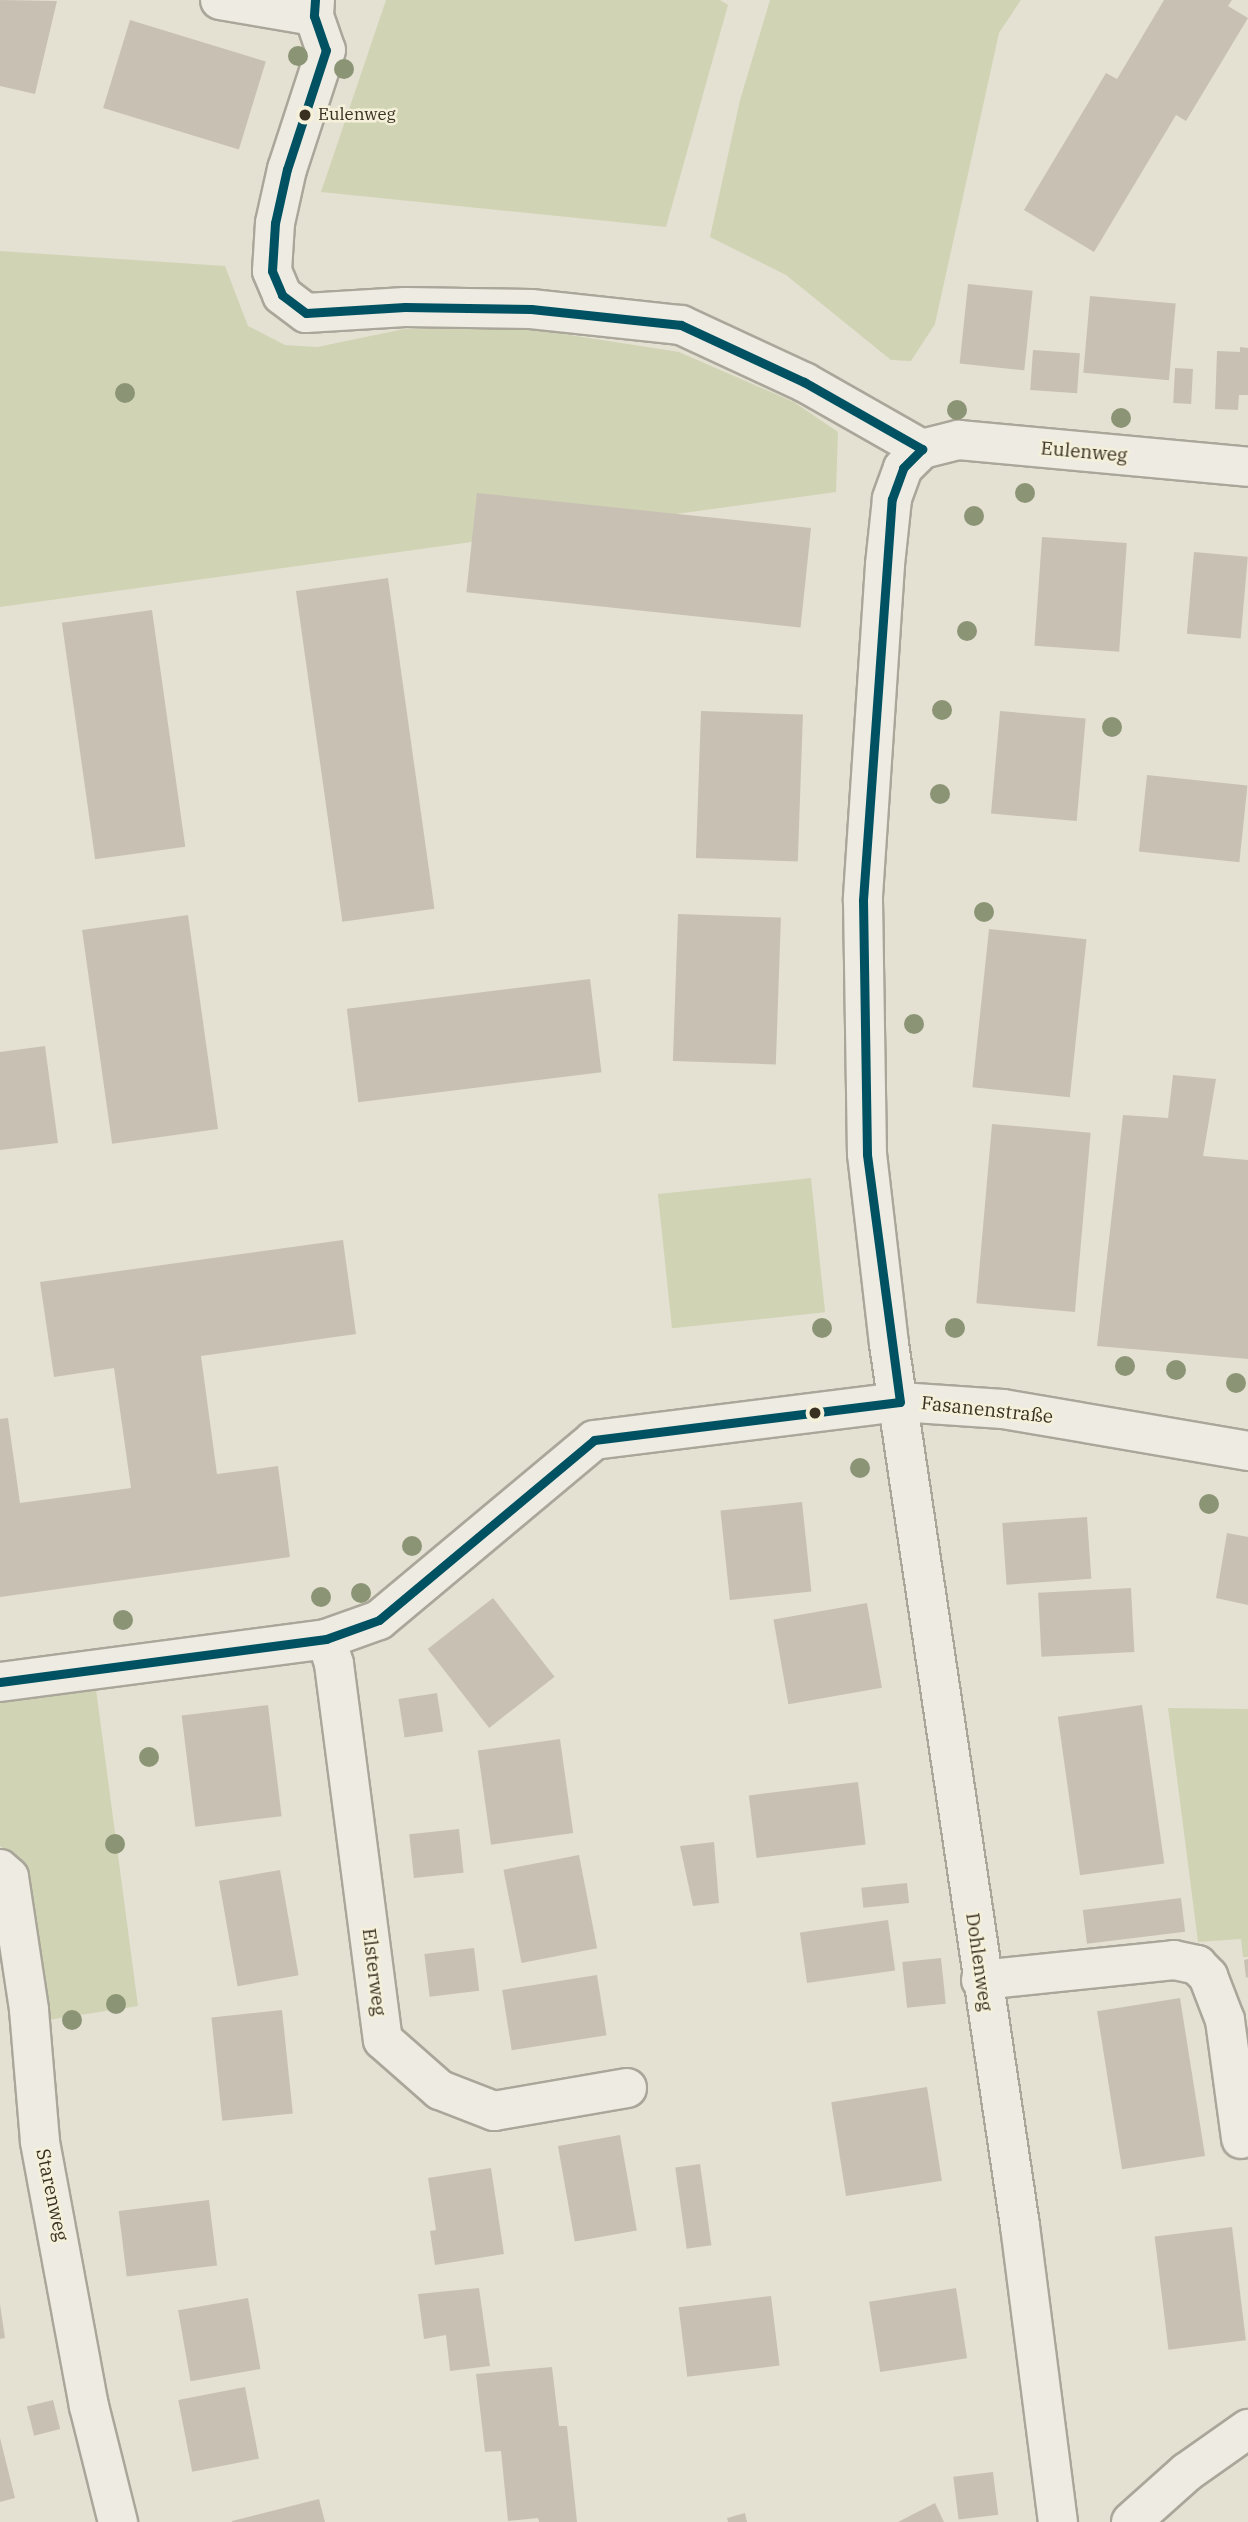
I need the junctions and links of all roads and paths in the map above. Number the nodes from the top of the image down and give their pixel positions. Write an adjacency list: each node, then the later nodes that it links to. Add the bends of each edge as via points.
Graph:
1 (220, 0): 2 (street)
2 (314, 8): 3 (street, via 326,50 287,169 275,223 272,271 282,295 306,313 405,307 531,309 681,325 804,382)
3 (922, 449): 4 (street, Eulenweg, via 959,440); 5 (street, Dohlenweg, via 903,468 892,499 863,900 867,1154)
4 (1248, 467)
5 (900, 1402): 6 (street, Fasanenstraße, via 1003,1409); 7 (street, Fasanenstraße, via 594,1440 379,1620); 10 (street, Dohlenweg)
6 (1248, 1451)
7 (326, 1639): 8 (street, Fasanenstraße); 11 (street, Elsterweg, via 334,1664 383,2040 440,2090 494,2111)
8 (0, 1682)
9 (0, 1869): 14 (street, Starenweg, via 9,1877 27,1997 40,2142 89,2406)
10 (981, 1980): 12 (street, via 1174,1961 1197,1965 1208,1976 1225,2020); 15 (street, Dohlenweg, via 1020,2226)
11 (627, 2088)
12 (1241, 2139)
13 (1248, 2429): 16 (street, via 1187,2472)
14 (118, 2522)
15 (1058, 2522)
16 (1131, 2522)

